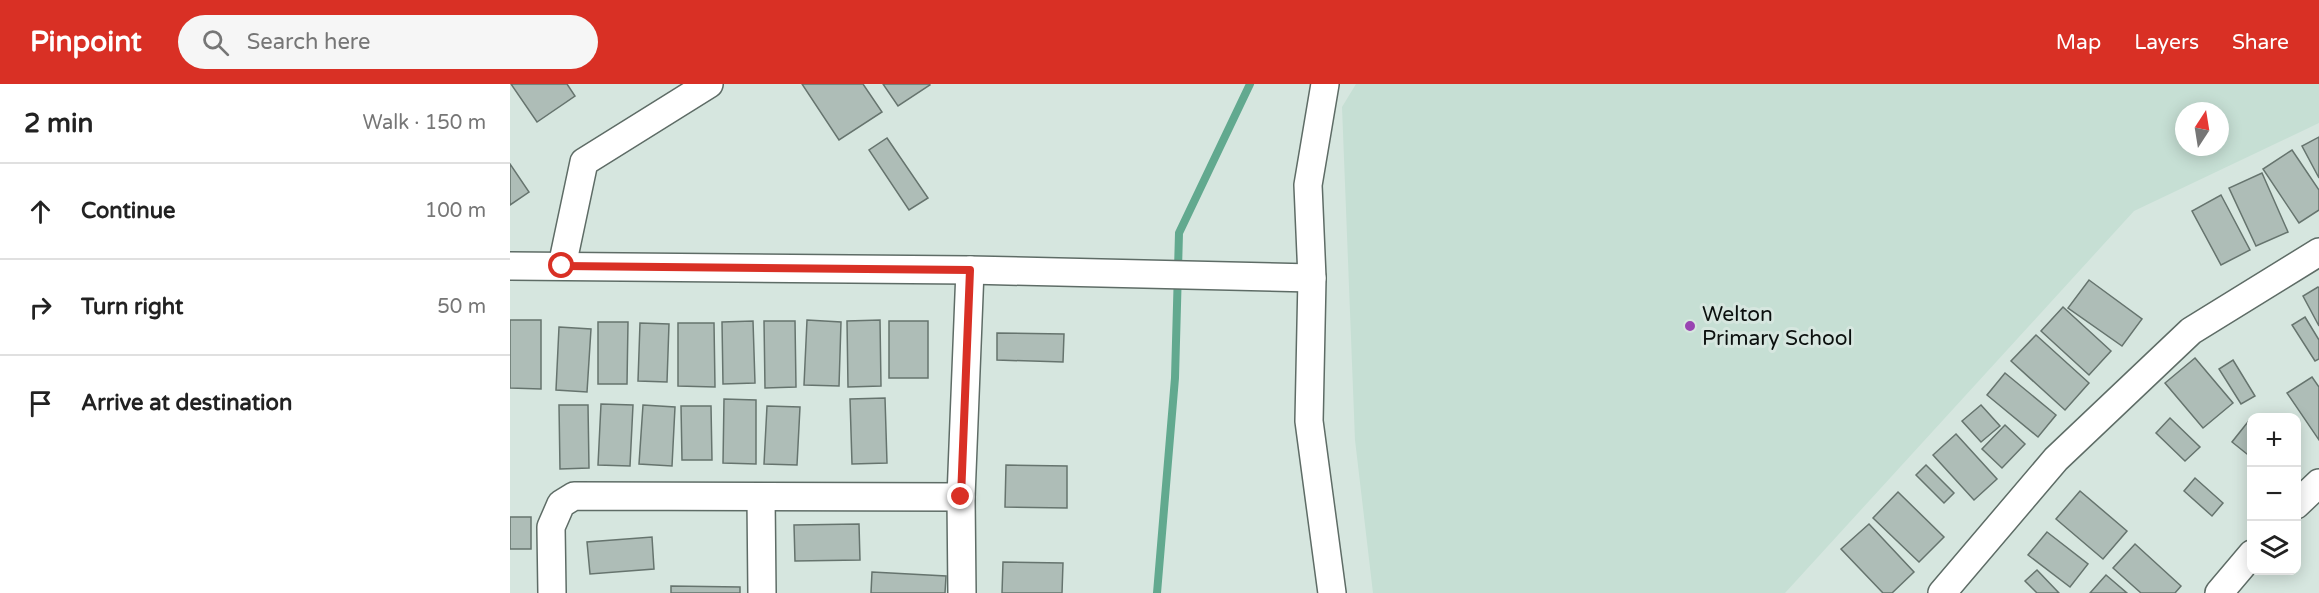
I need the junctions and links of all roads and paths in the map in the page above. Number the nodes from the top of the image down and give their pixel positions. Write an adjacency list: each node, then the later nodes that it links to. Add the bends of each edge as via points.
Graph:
1 (709, 84): 5 (street, via 584,162)
2 (1325, 84): 7 (street, via 1308,185)
3 (2319, 252): 17 (street, via 2191,332 2056,459)
4 (510, 266): 5 (street)
5 (562, 266): 6 (street)
6 (970, 270): 7 (street); 10 (street)
7 (1312, 278): 16 (street, via 1310,421)
8 (2319, 483): 11 (street)
9 (761, 497): 10 (street); 13 (street, via 574,496 561,504 551,527); 14 (street)
10 (961, 497): 15 (street)
11 (2301, 501)
12 (2247, 560): 18 (street)
13 (552, 593)
14 (762, 593)
15 (962, 593)
16 (1332, 593)
17 (1942, 593)
18 (2219, 593)

